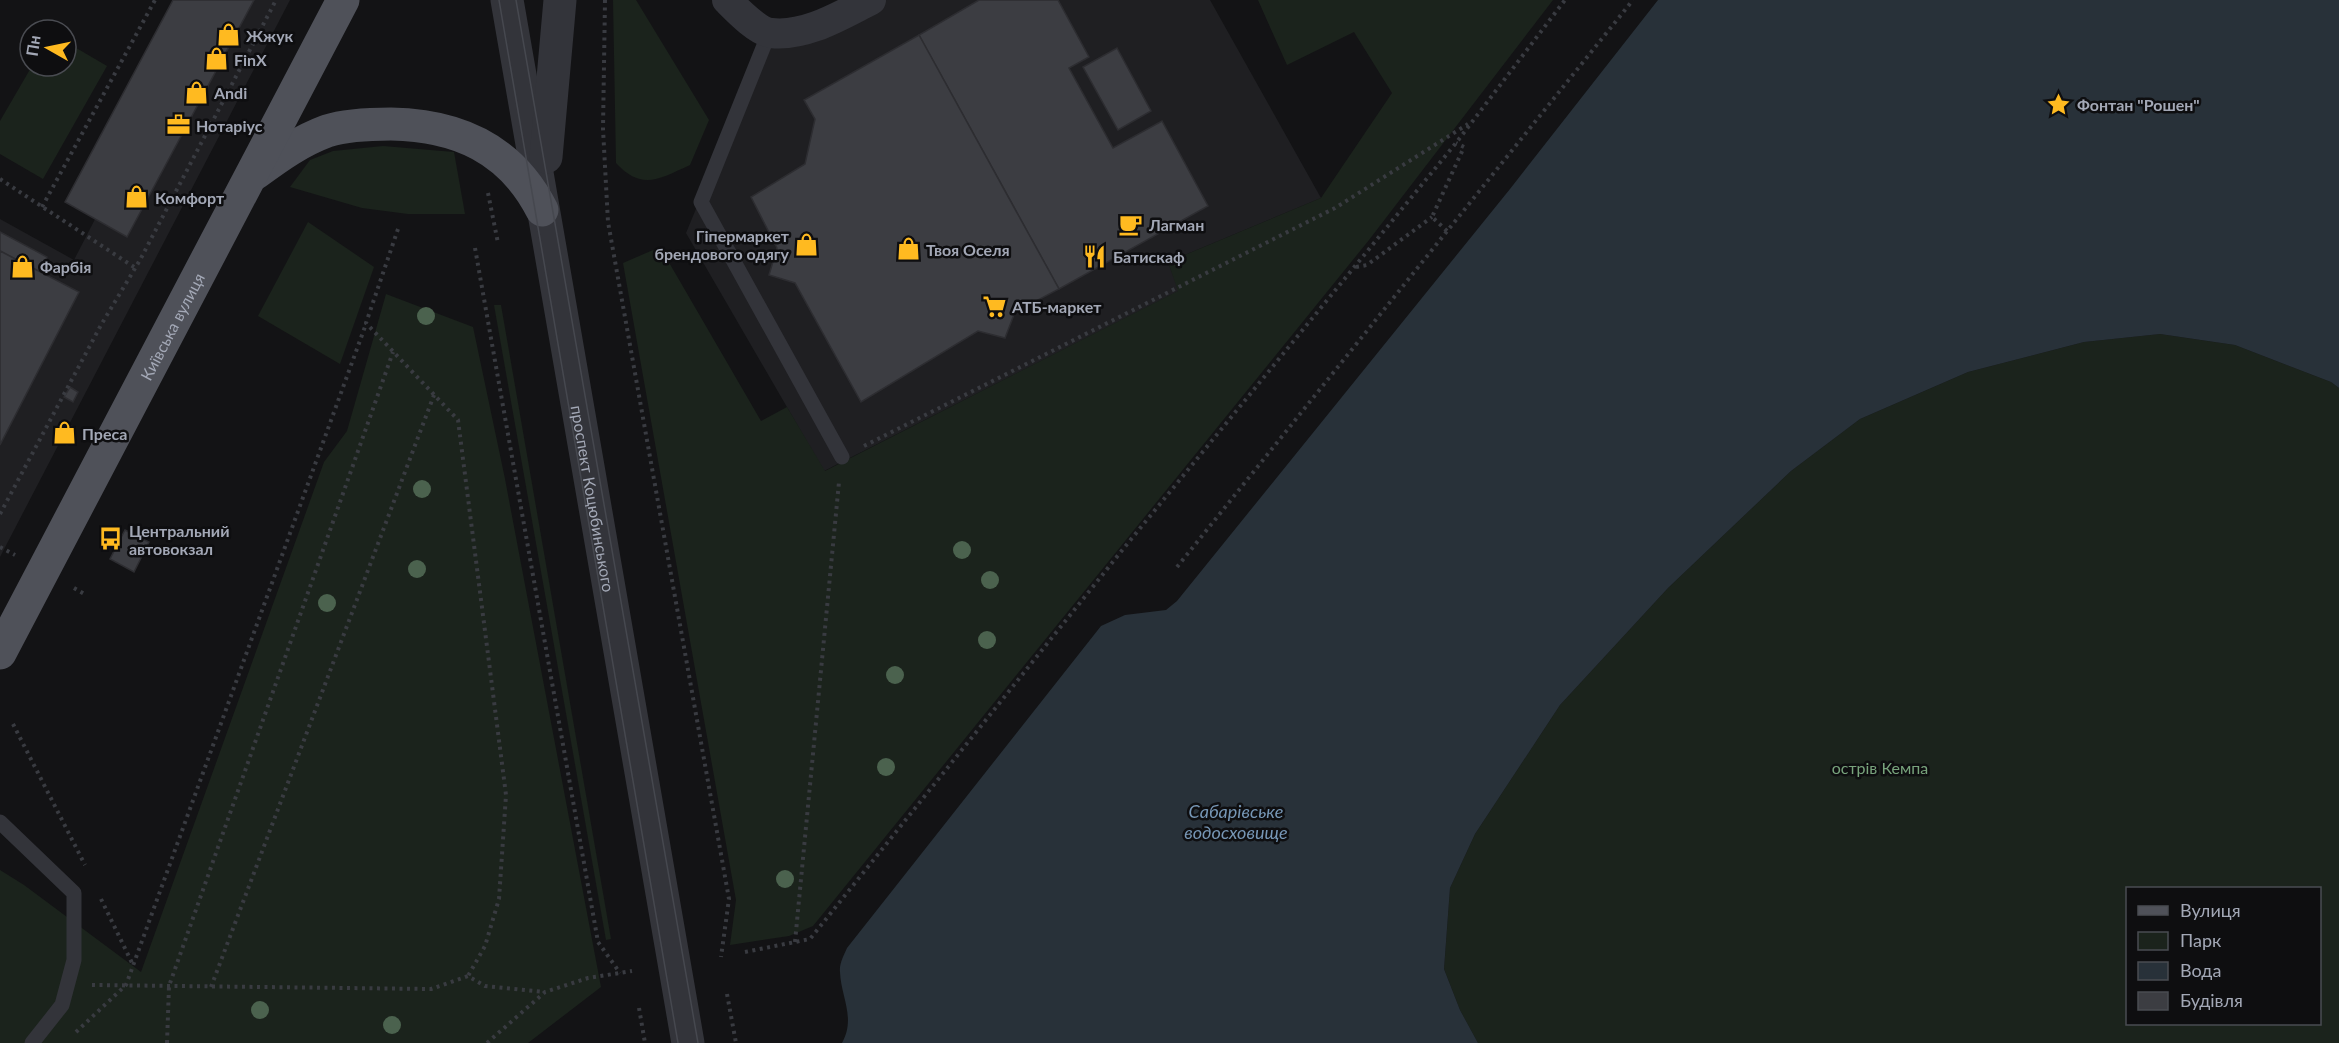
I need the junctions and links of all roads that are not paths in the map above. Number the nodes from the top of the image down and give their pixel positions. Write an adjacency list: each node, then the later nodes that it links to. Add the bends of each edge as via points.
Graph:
1 (343, 0): 7 (main road, Київська вулиця)
2 (507, 0): 8 (street, проспект Коцюбинського)
3 (560, 0): 8 (street)
4 (728, 0): 6 (street, via 742,16)
5 (871, 0): 6 (street, via 812,29)
6 (769, 33): 9 (lane, via 701,202)
7 (252, 176): 8 (main road, via 290,148 330,130 374,124 420,125 477,141 500,157 532,189); 10 (main road, Київська вулиця)
8 (542, 210): 13 (street, проспект Коцюбинського)
9 (842, 457)
10 (0, 653)
11 (0, 822): 12 (lane, via 74,893 74,960 62,1005)
12 (32, 1043)
13 (688, 1043)

